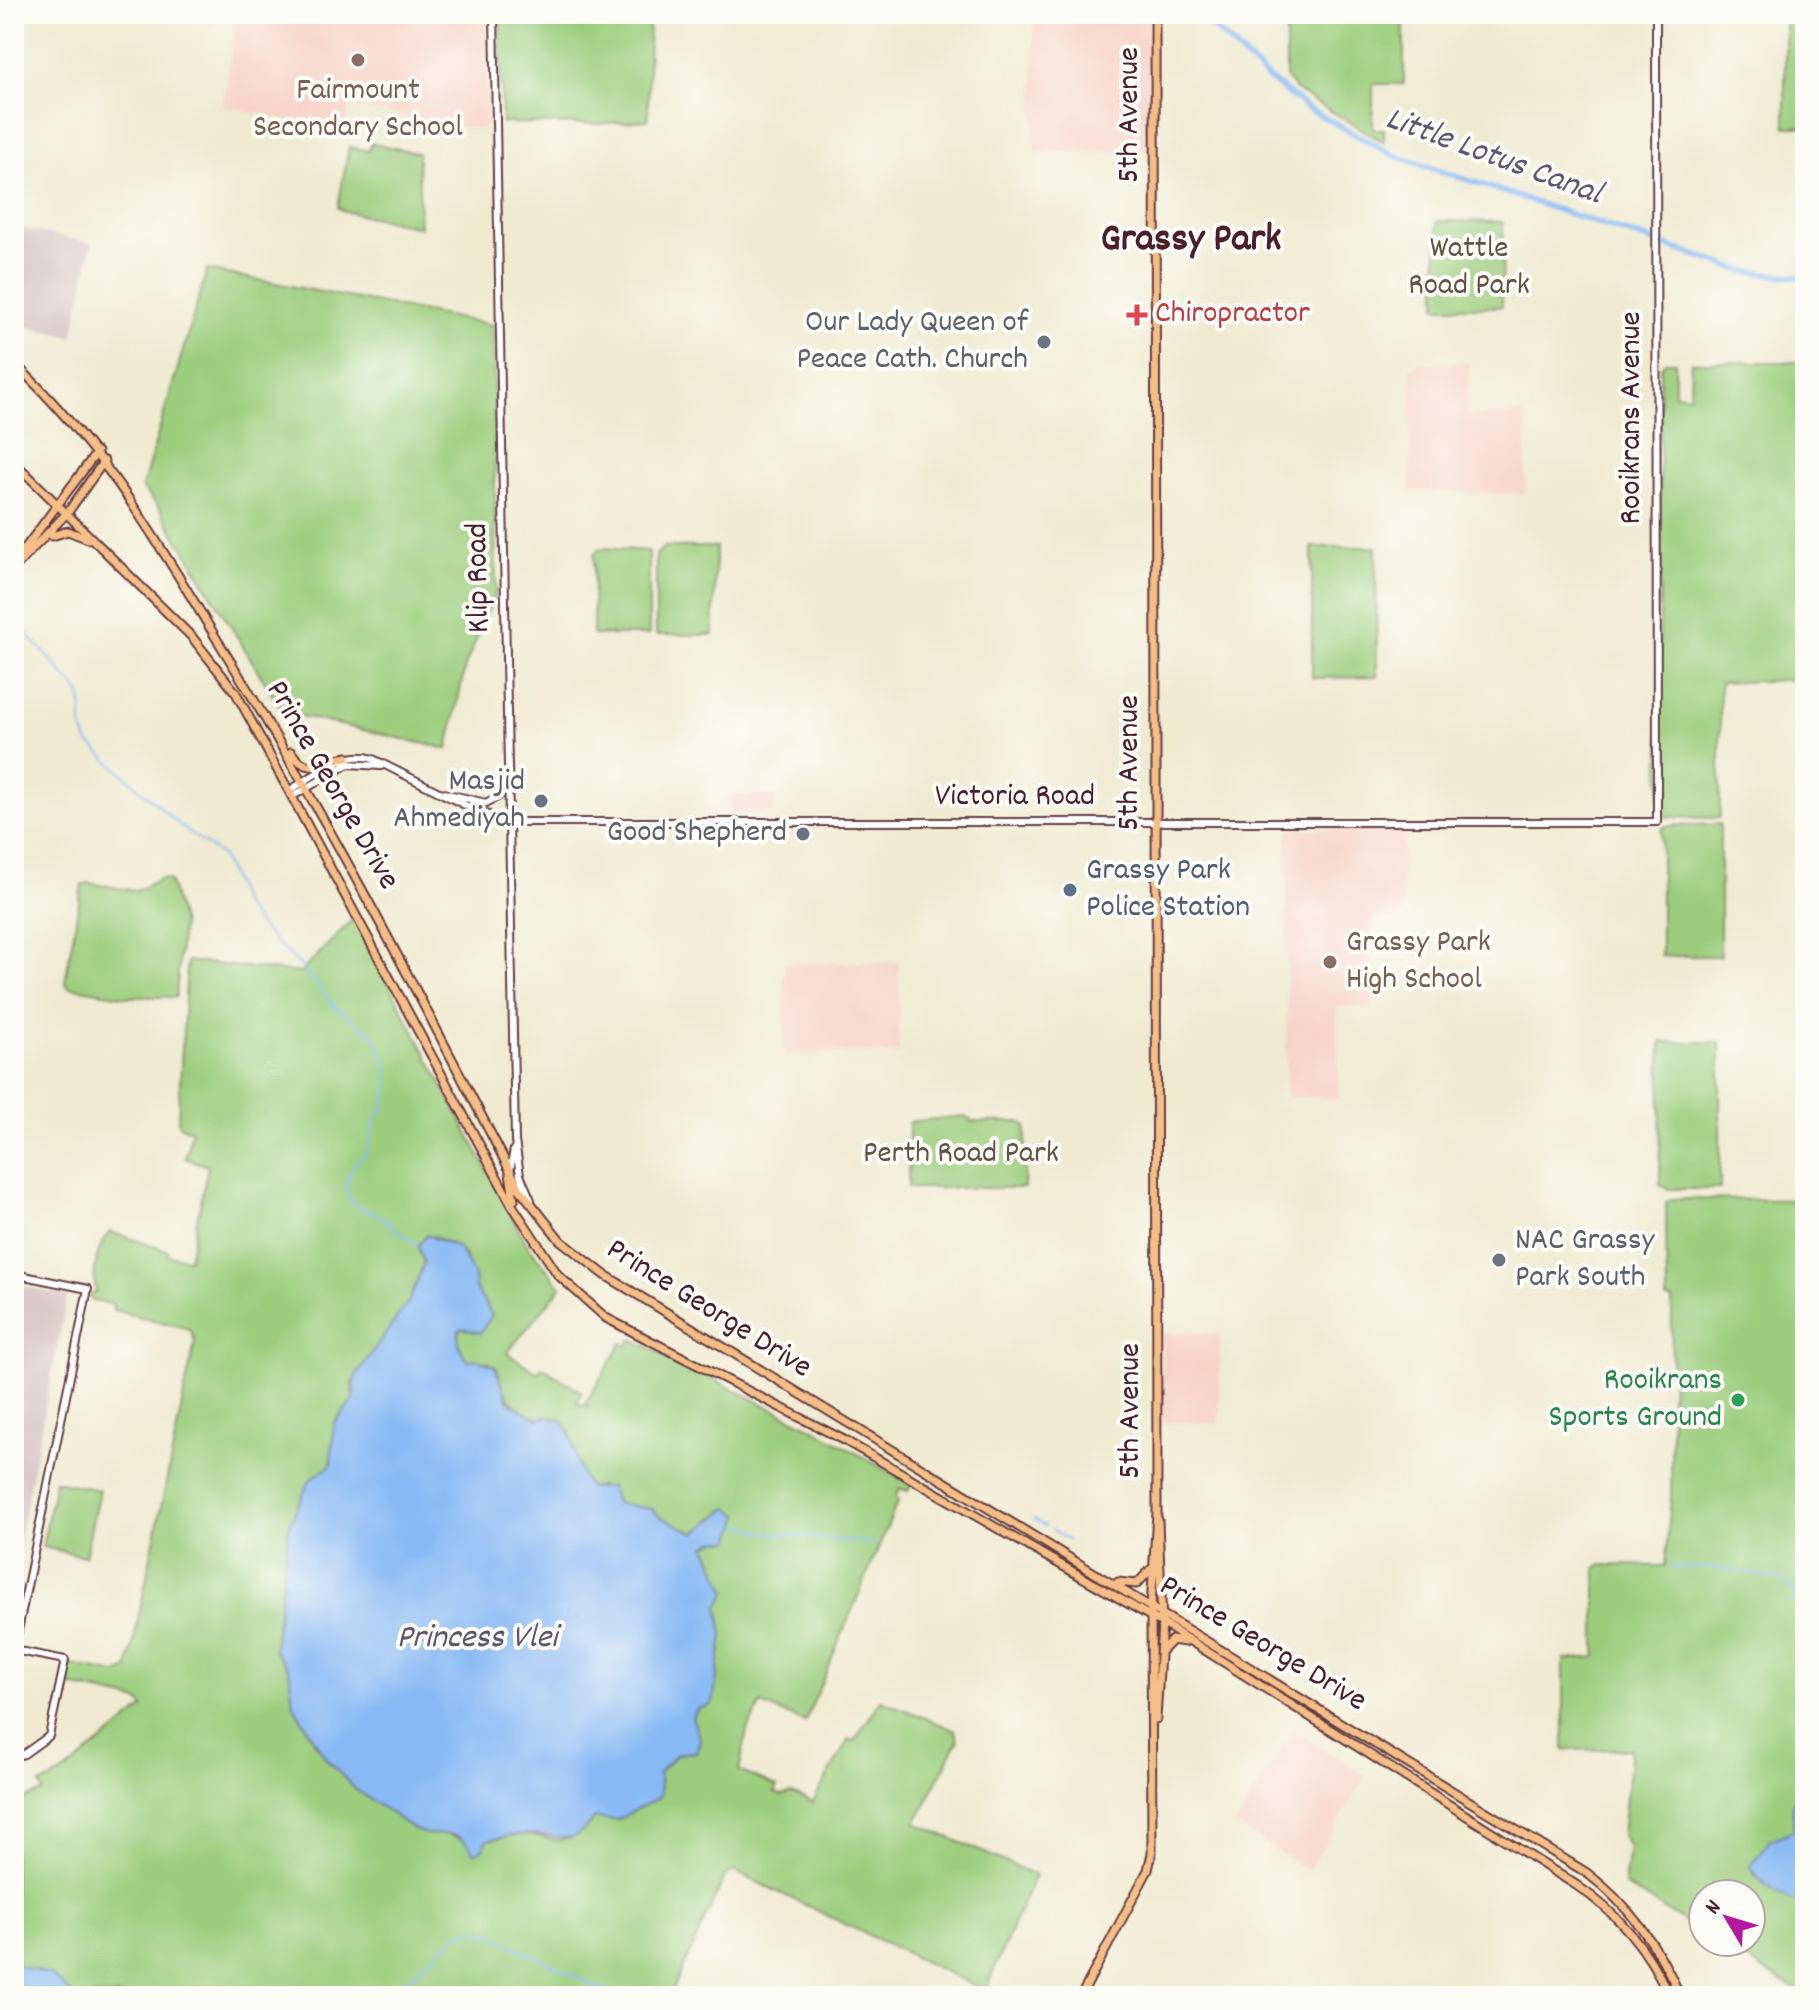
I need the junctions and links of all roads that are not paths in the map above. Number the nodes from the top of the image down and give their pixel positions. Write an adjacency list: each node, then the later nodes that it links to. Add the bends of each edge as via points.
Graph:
1 (494, 14): 16 (street, Klip Road)
2 (1155, 14): 21 (main road, 5th Avenue)
3 (1656, 14): 22 (street, Rooikrans Avenue)
4 (14, 363): 5 (main road, Prince George Drive)
5 (97, 452): 6 (main road, Prince George Drive); 8 (main road)
6 (104, 461): 9 (main road); 13 (main road, Prince George Drive)
7 (14, 462): 8 (main road, Prince George Drive)
8 (59, 504): 9 (main road, Prince George Drive); 12 (main road)
9 (68, 512): 10 (main road); 11 (main road, Prince George Drive)
10 (42, 542): 11 (main road, via 68,531); 12 (main road)
11 (100, 546): 19 (main road, Prince George Drive, via 217,667)
12 (14, 565)
13 (279, 738): 14 (main road, via 310,767); 17 (main road, Prince George Drive)
14 (347, 757): 15 (street, Victoria Road, via 370,757); 17 (street, Victoria Road)
15 (385, 767): 17 (street, Victoria Road, via 348,764); 18 (street, Victoria Road)
16 (507, 772): 18 (street, via 501,793 489,802); 20 (street, Klip Road)
17 (305, 785): 19 (street, Victoria Road); 24 (main road, Prince George Drive)
18 (438, 792): 20 (street, Victoria Road)
19 (292, 793): 25 (main road, Prince George Drive)
20 (508, 822): 21 (street, Victoria Road); 23 (street, Klip Road)
21 (1155, 822): 22 (street, Victoria Road); 28 (main road, 5th Avenue)
22 (1657, 822)
23 (515, 1141): 24 (street, Klip Road); 26 (street, Klip Road, via 521,1180)
24 (510, 1171): 25 (main road); 26 (main road, Prince George Drive)
25 (522, 1221): 33 (main road, Prince George Drive, via 566,1285 613,1322 844,1440)
26 (545, 1224): 30 (main road, Prince George Drive, via 605,1275)
27 (14, 1274): 37 (street, via 88,1289 14,1650 65,1660 49,1736)
28 (1157, 1513): 29 (main road, 5th Avenue); 32 (main road, 5th Avenue)
29 (1153, 1565): 30 (main road, via 1146,1579 1132,1585); 31 (main road, 5th Avenue)
30 (1094, 1573): 31 (main road, Prince George Drive)
31 (1151, 1605): 32 (main road, Prince George Drive); 33 (main road, 5th Avenue)
32 (1161, 1611): 34 (main road, 5th Avenue); 41 (main road, Prince George Drive, via 1587,1873 1635,1918)
33 (1151, 1617): 34 (main road, Prince George Drive); 38 (main road, 5th Avenue)
34 (1162, 1623): 35 (main road, 5th Avenue); 36 (main road, Prince George Drive)
35 (1160, 1654): 36 (main road, via 1168,1642 1181,1640); 38 (main road, 5th Avenue)
36 (1240, 1671): 40 (main road, Prince George Drive, via 1584,1890 1639,1943)
37 (14, 1756)
38 (1153, 1757): 39 (main road, via 1151,1862)
39 (1081, 1996)
40 (1669, 1996)
41 (1680, 1996)

